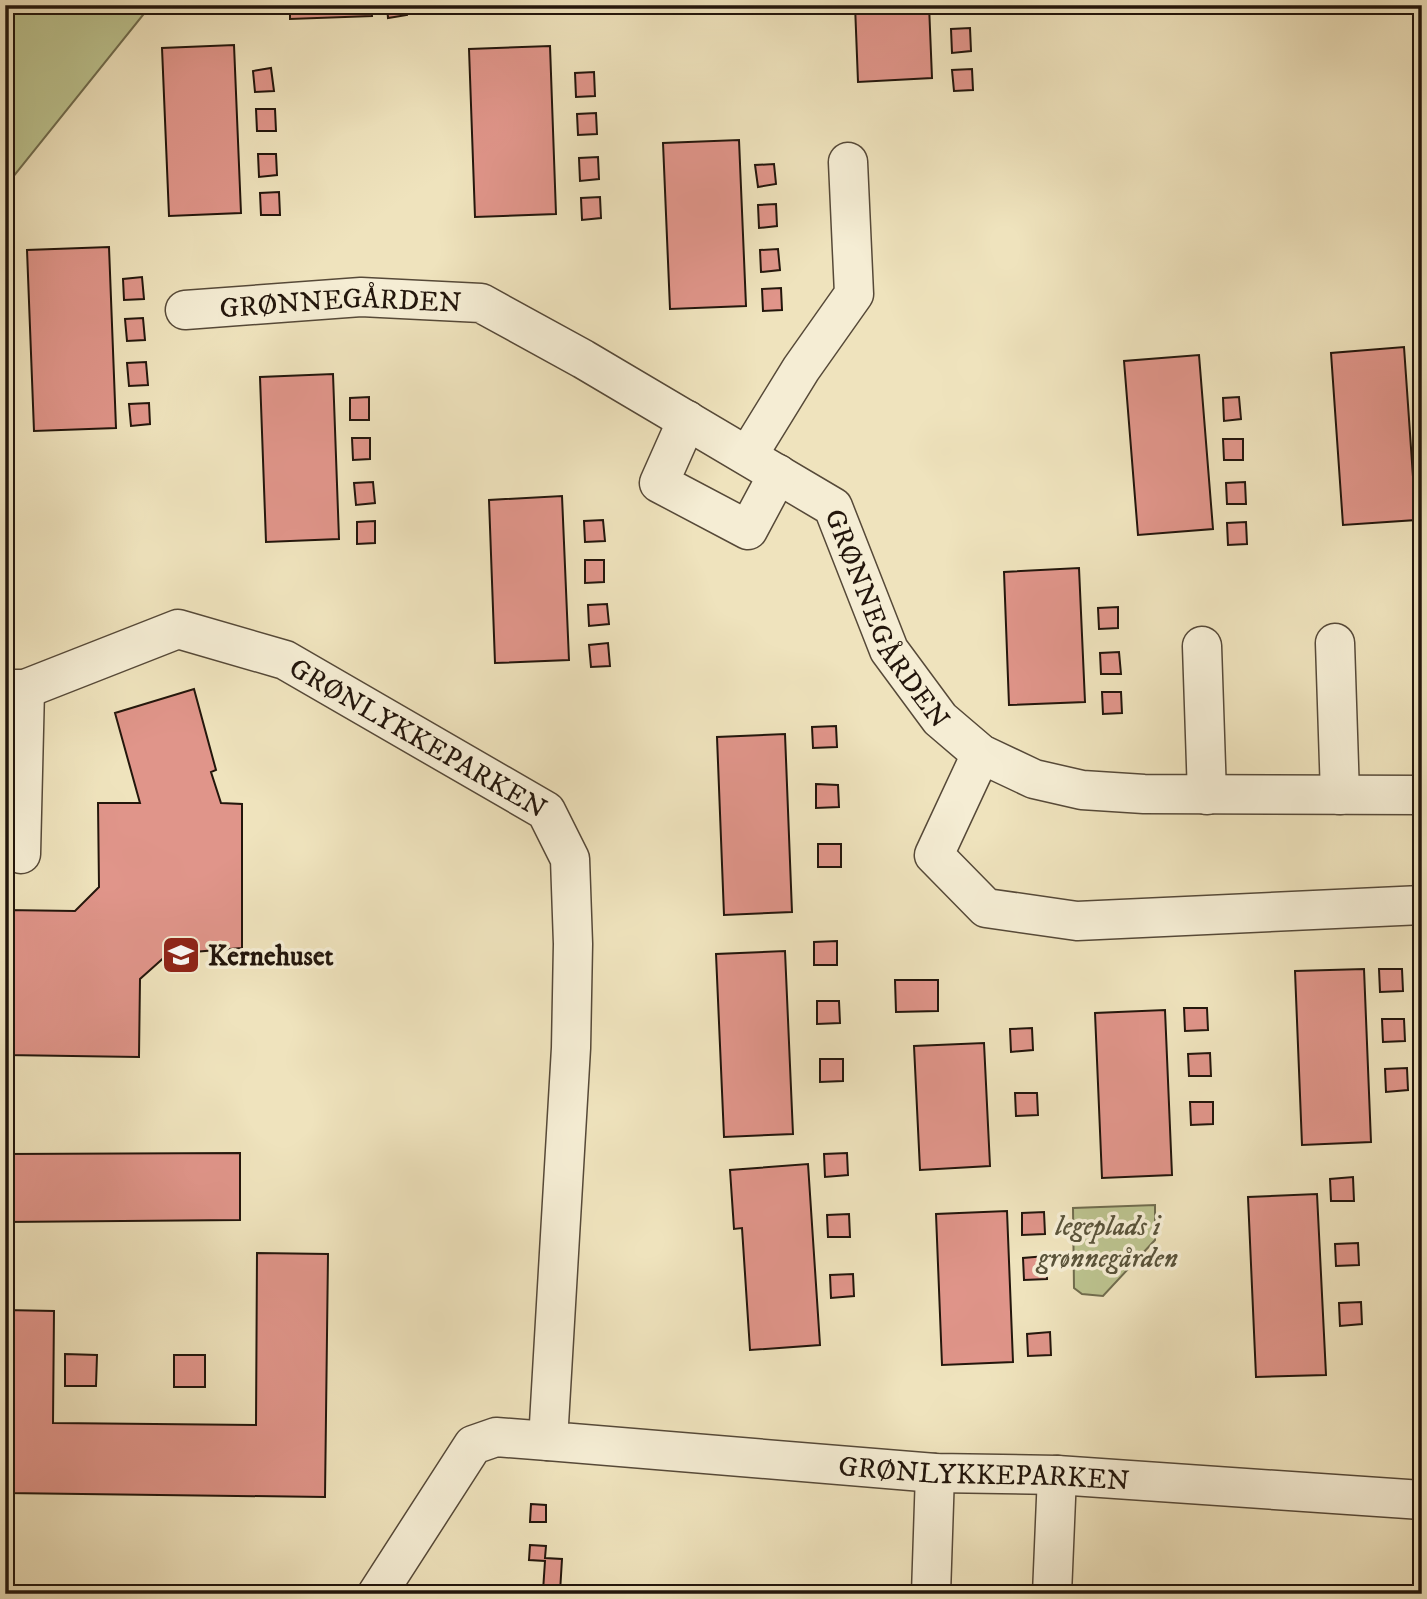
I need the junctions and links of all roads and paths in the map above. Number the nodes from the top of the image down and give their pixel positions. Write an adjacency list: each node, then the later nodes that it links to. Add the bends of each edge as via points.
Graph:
1 (848, 162): 4 (street, via 854,294 801,369)
2 (185, 310): 3 (street, GRØNNEGÅRDEN, via 362,298 481,303)
3 (687, 420): 4 (street, GRØNNEGÅRDEN); 4 (street, via 660,483 748,530)
4 (763, 465): 8 (street, GRØNNEGÅRDEN, via 833,507 889,650 940,719)
5 (1335, 643): 10 (street)
6 (1202, 646): 9 (street)
7 (15, 689): 12 (street); 14 (street, GRØNLYKKEPARKEN, via 178,629 285,660 546,811 570,859 573,944)
8 (981, 754): 9 (street, GRØNNEGÅRDEN, via 1034,779 1082,790); 13 (street, via 934,855 986,908 1077,921)
9 (1207, 795): 10 (street, GRØNNEGÅRDEN)
10 (1340, 795): 11 (street, GRØNNEGÅRDEN)
11 (1422, 795)
12 (22, 854)
13 (1422, 905)
14 (548, 1441): 15 (street, GRØNLYKKEPARKEN); 18 (street, GRØNLYKKEPARKEN, via 496,1437 473,1445)
15 (935, 1473): 16 (street, GRØNLYKKEPARKEN); 19 (street)
16 (1057, 1475): 17 (street, GRØNLYKKEPARKEN); 20 (street)
17 (1422, 1500)
18 (377, 1594)
19 (931, 1594)
20 (1052, 1594)

